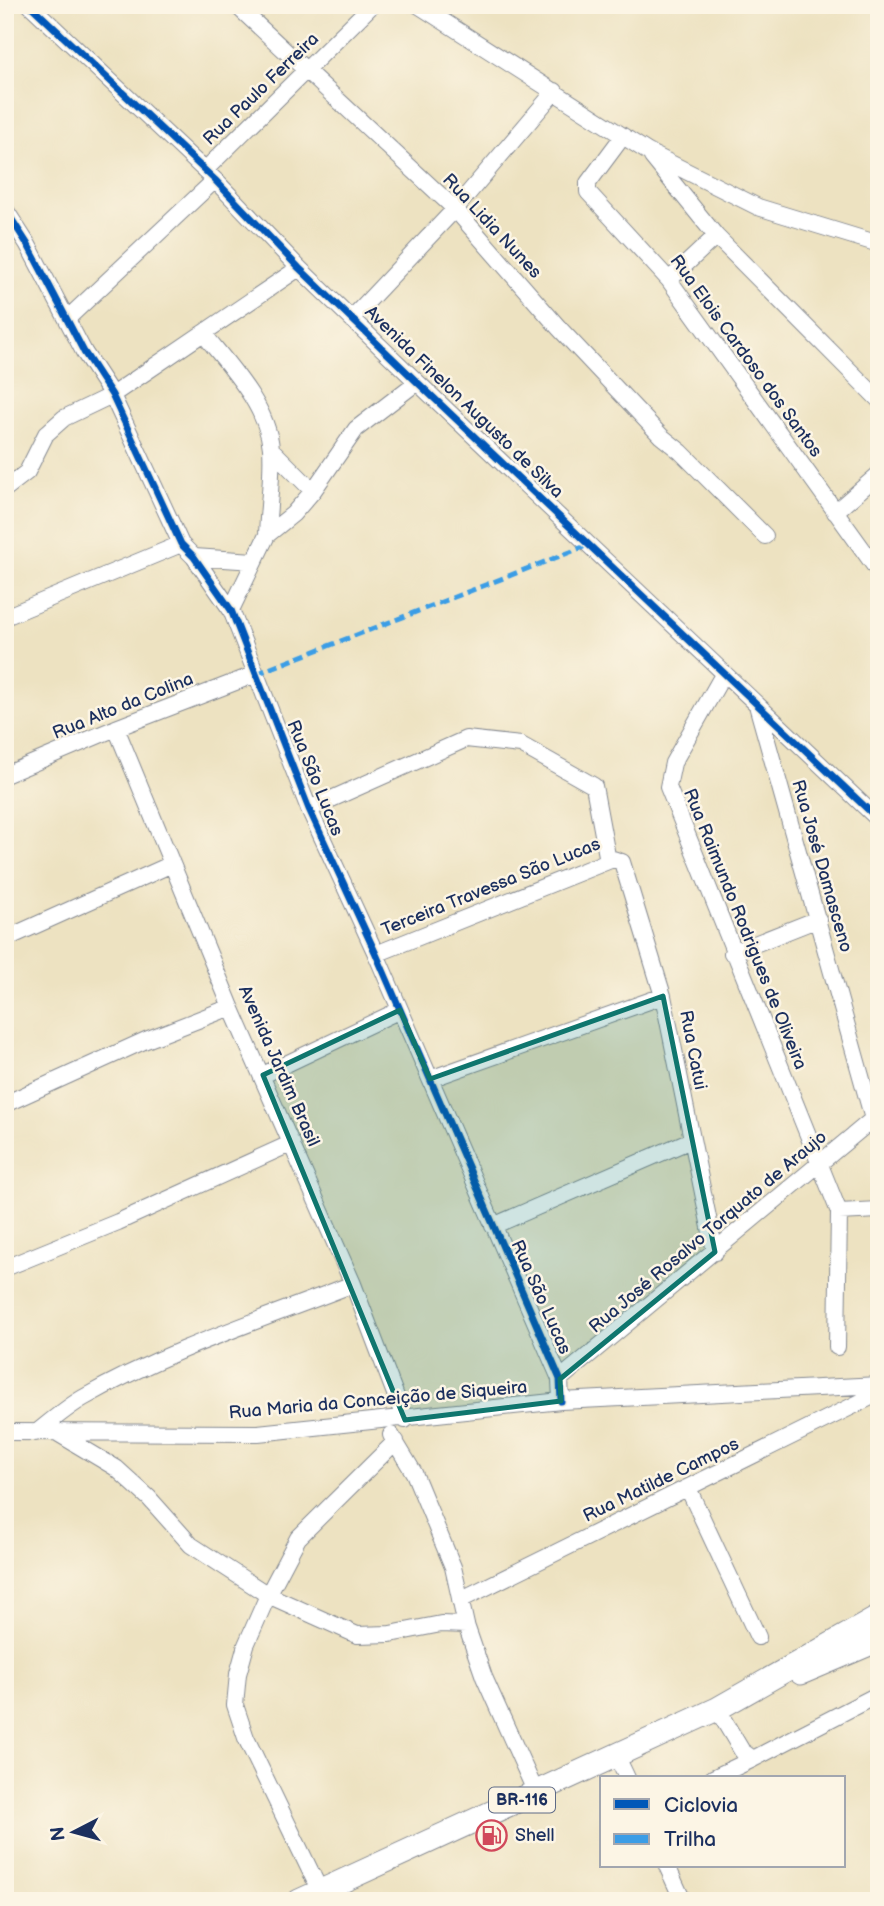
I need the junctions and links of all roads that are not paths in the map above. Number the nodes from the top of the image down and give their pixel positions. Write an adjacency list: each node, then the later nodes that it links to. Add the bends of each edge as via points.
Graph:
1 (30, 5): 9 (street, Avenida Finelon Augusto de Silva)
2 (236, 5): 5 (street, Rua Lidia Nunes)
3 (372, 5): 5 (street, Rua Paulo Ferreira)
4 (418, 5): 6 (street)
5 (306, 73): 9 (street, Rua Paulo Ferreira); 11 (street, Rua Lidia Nunes)
6 (555, 91): 7 (street); 11 (street)
7 (624, 136): 8 (street); 15 (street, Rua Elois Cardoso dos Santos, via 587,189)
8 (648, 152): 12 (street); 13 (street, via 758,207)
9 (210, 175): 14 (street, Avenida Finelon Augusto de Silva); 17 (street, Rua Paulo Ferreira)
10 (5, 209): 17 (street, Rua São Lucas)
11 (455, 209): 16 (street); 28 (street, Rua Lidia Nunes, via 661,436)
12 (716, 236): 15 (street); 21 (street)
13 (879, 244)
14 (299, 268): 16 (street, Avenida Finelon Augusto de Silva); 18 (street)
15 (669, 280): 26 (street, Rua Elois Cardoso dos Santos)
16 (353, 317): 19 (street, Avenida Finelon Augusto de Silva)
17 (68, 318): 20 (street, Rua São Lucas)
18 (204, 333): 20 (street); 22 (street, via 240,379 262,418)
19 (417, 382): 25 (street, via 356,429); 36 (street, Avenida Finelon Augusto de Silva)
20 (112, 395): 24 (street, via 54,426 27,472); 29 (street, Rua São Lucas)
21 (879, 400)
22 (271, 449): 25 (street); 27 (street)
23 (879, 474): 26 (street)
24 (7, 484)
25 (313, 491): 27 (street)
26 (835, 512): 30 (street, Rua Elois Cardoso dos Santos)
27 (267, 535): 32 (street)
28 (765, 536)
29 (181, 544): 31 (street, Rua São Lucas); 35 (street)
30 (874, 554): 33 (street, Rua Elois Cardoso dos Santos)
31 (194, 557): 32 (street); 34 (street, Rua São Lucas)
32 (254, 561): 34 (street)
33 (879, 572)
34 (231, 610): 37 (street, Rua São Lucas)
35 (5, 617)
36 (724, 673): 38 (street, Avenida Finelon Augusto de Silva); 47 (street, Rua Raimundo Rodrigues de Oliveira, via 673,763 668,787)
37 (256, 674): 39 (street, Rua Alto da Colina); 41 (street, Rua São Lucas)
38 (757, 705): 42 (street, Avenida Finelon Augusto de Silva); 45 (street, Rua José Damasceno)
39 (116, 728): 40 (street, Rua Alto da Colina); 44 (street, Avenida Jardim Brasil)
40 (5, 775)
41 (309, 809): 43 (street, Rua Catui, via 466,738 521,745 594,786); 48 (street, Rua São Lucas)
42 (875, 809)
43 (614, 861): 48 (street, Terceira Travessa São Lucas); 49 (street, Rua Catui, via 644,928)
44 (172, 864): 46 (street); 50 (street, Avenida Jardim Brasil)
45 (818, 919): 47 (street); 55 (street, Rua José Damasceno)
46 (5, 939)
47 (732, 953): 58 (street, Rua Raimundo Rodrigues de Oliveira)
48 (376, 954): 51 (street, Rua São Lucas)
49 (663, 996): 53 (street); 56 (street, Rua Catui)
50 (231, 1007): 52 (street, Avenida Jardim Brasil); 54 (street)
51 (400, 1010): 52 (street); 53 (street, Rua São Lucas)
52 (263, 1074): 57 (street, Avenida Jardim Brasil)
53 (430, 1079): 61 (street, Rua São Lucas)
54 (5, 1104)
55 (876, 1117): 58 (street, Rua José Rosalvo Torquato de Araujo)
56 (691, 1140): 61 (street); 62 (street, Rua Catui)
57 (292, 1143): 63 (street); 64 (street, Avenida Jardim Brasil)
58 (819, 1166): 60 (street, Rua Raimundo Rodrigues de Oliveira); 62 (street, Rua José Rosalvo Torquato de Araujo)
59 (879, 1210): 60 (street)
60 (839, 1212): 65 (street)
61 (493, 1226): 66 (street, Rua São Lucas)
62 (715, 1252): 66 (street, Rua José Rosalvo Torquato de Araujo)
63 (5, 1268)
64 (354, 1284): 70 (street, Avenida Jardim Brasil); 73 (street, via 114,1383 82,1399)
65 (837, 1347)
66 (561, 1379): 69 (street)
67 (879, 1385): 69 (street, Rua Maria da Conceição de Siqueira)
68 (879, 1393): 76 (street, Rua Matilde Campos)
69 (561, 1401): 70 (street, Rua Maria da Conceição de Siqueira)
70 (405, 1420): 71 (street, Rua Maria da Conceição de Siqueira)
71 (381, 1422): 74 (street, Rua Maria da Conceição de Siqueira, via 258,1433); 75 (street)
72 (5, 1432): 73 (street, Rua Maria da Conceição de Siqueira)
73 (36, 1433): 74 (street, Rua Maria da Conceição de Siqueira)
74 (58, 1433): 77 (street, via 116,1468 191,1545)
75 (396, 1441): 77 (street, via 298,1538); 78 (street, via 453,1567)
76 (688, 1488): 78 (street, Rua Matilde Campos); 81 (street)
77 (268, 1595): 80 (street, via 357,1635); 92 (street, via 246,1645 235,1705)
78 (460, 1600): 80 (street)
79 (879, 1617): 84 (highway, BR-116)
80 (466, 1625): 90 (street, via 484,1678)
81 (758, 1637)
82 (879, 1640): 84 (highway, BR-116)
83 (879, 1694): 87 (street)
84 (743, 1696): 85 (highway, BR-116)
85 (717, 1709): 86 (highway, BR-116); 87 (street, via 742,1751)
86 (617, 1757): 88 (street); 90 (highway, BR-116)
87 (752, 1759): 89 (street)
88 (626, 1776)
89 (717, 1776)
90 (536, 1793): 92 (highway, BR-116)
91 (668, 1868): 93 (street)
92 (310, 1896)
93 (683, 1901)

